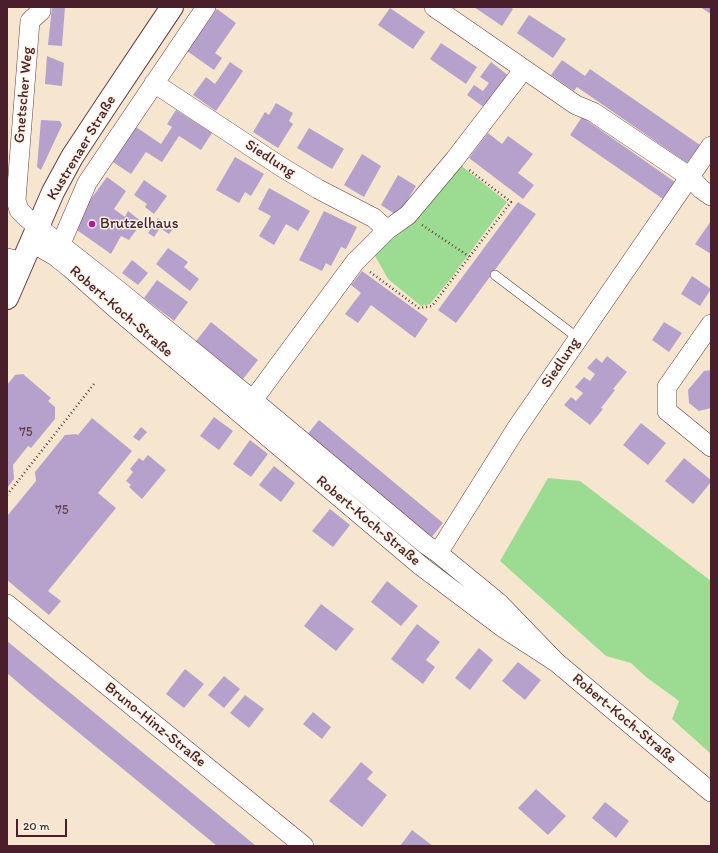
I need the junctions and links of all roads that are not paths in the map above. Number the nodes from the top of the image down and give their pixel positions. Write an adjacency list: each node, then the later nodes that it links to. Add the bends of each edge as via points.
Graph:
1 (41, 7): 10 (street, Gnetscher Weg, via 41,11 30,21 16,200 19,210)
2 (172, 7): 10 (street, Kustrenaer Straße, via 72,157)
3 (206, 7): 6 (street)
4 (434, 7): 5 (street)
5 (524, 69): 8 (street, via 576,105 593,112); 9 (street, via 408,216)
6 (154, 82): 9 (street, Siedlung, via 311,186 374,218); 11 (street, via 87,183)
7 (711, 146): 8 (street, Siedlung)
8 (700, 187): 17 (street, Siedlung)
9 (388, 230): 18 (street, via 355,262)
10 (35, 234): 11 (street, Robert-Koch-Straße); 12 (street, Kustrenaer Straße)
11 (58, 250): 14 (street)
12 (15, 260): 15 (street, Kustrenaer Straße)
13 (495, 275): 17 (lane)
14 (96, 281): 18 (street); 22 (street, Robert-Koch-Straße, via 127,318 421,566 502,627)
15 (7, 298)
16 (711, 324): 19 (street, via 666,387 667,411)
17 (578, 338): 20 (street, Siedlung)
18 (253, 400): 20 (street)
19 (711, 447)
20 (438, 553): 22 (street, via 499,603)
21 (7, 604): 24 (street, Bruno-Hinz-Straße)
22 (556, 662): 23 (street, Robert-Koch-Straße)
23 (711, 792)
24 (304, 846)

